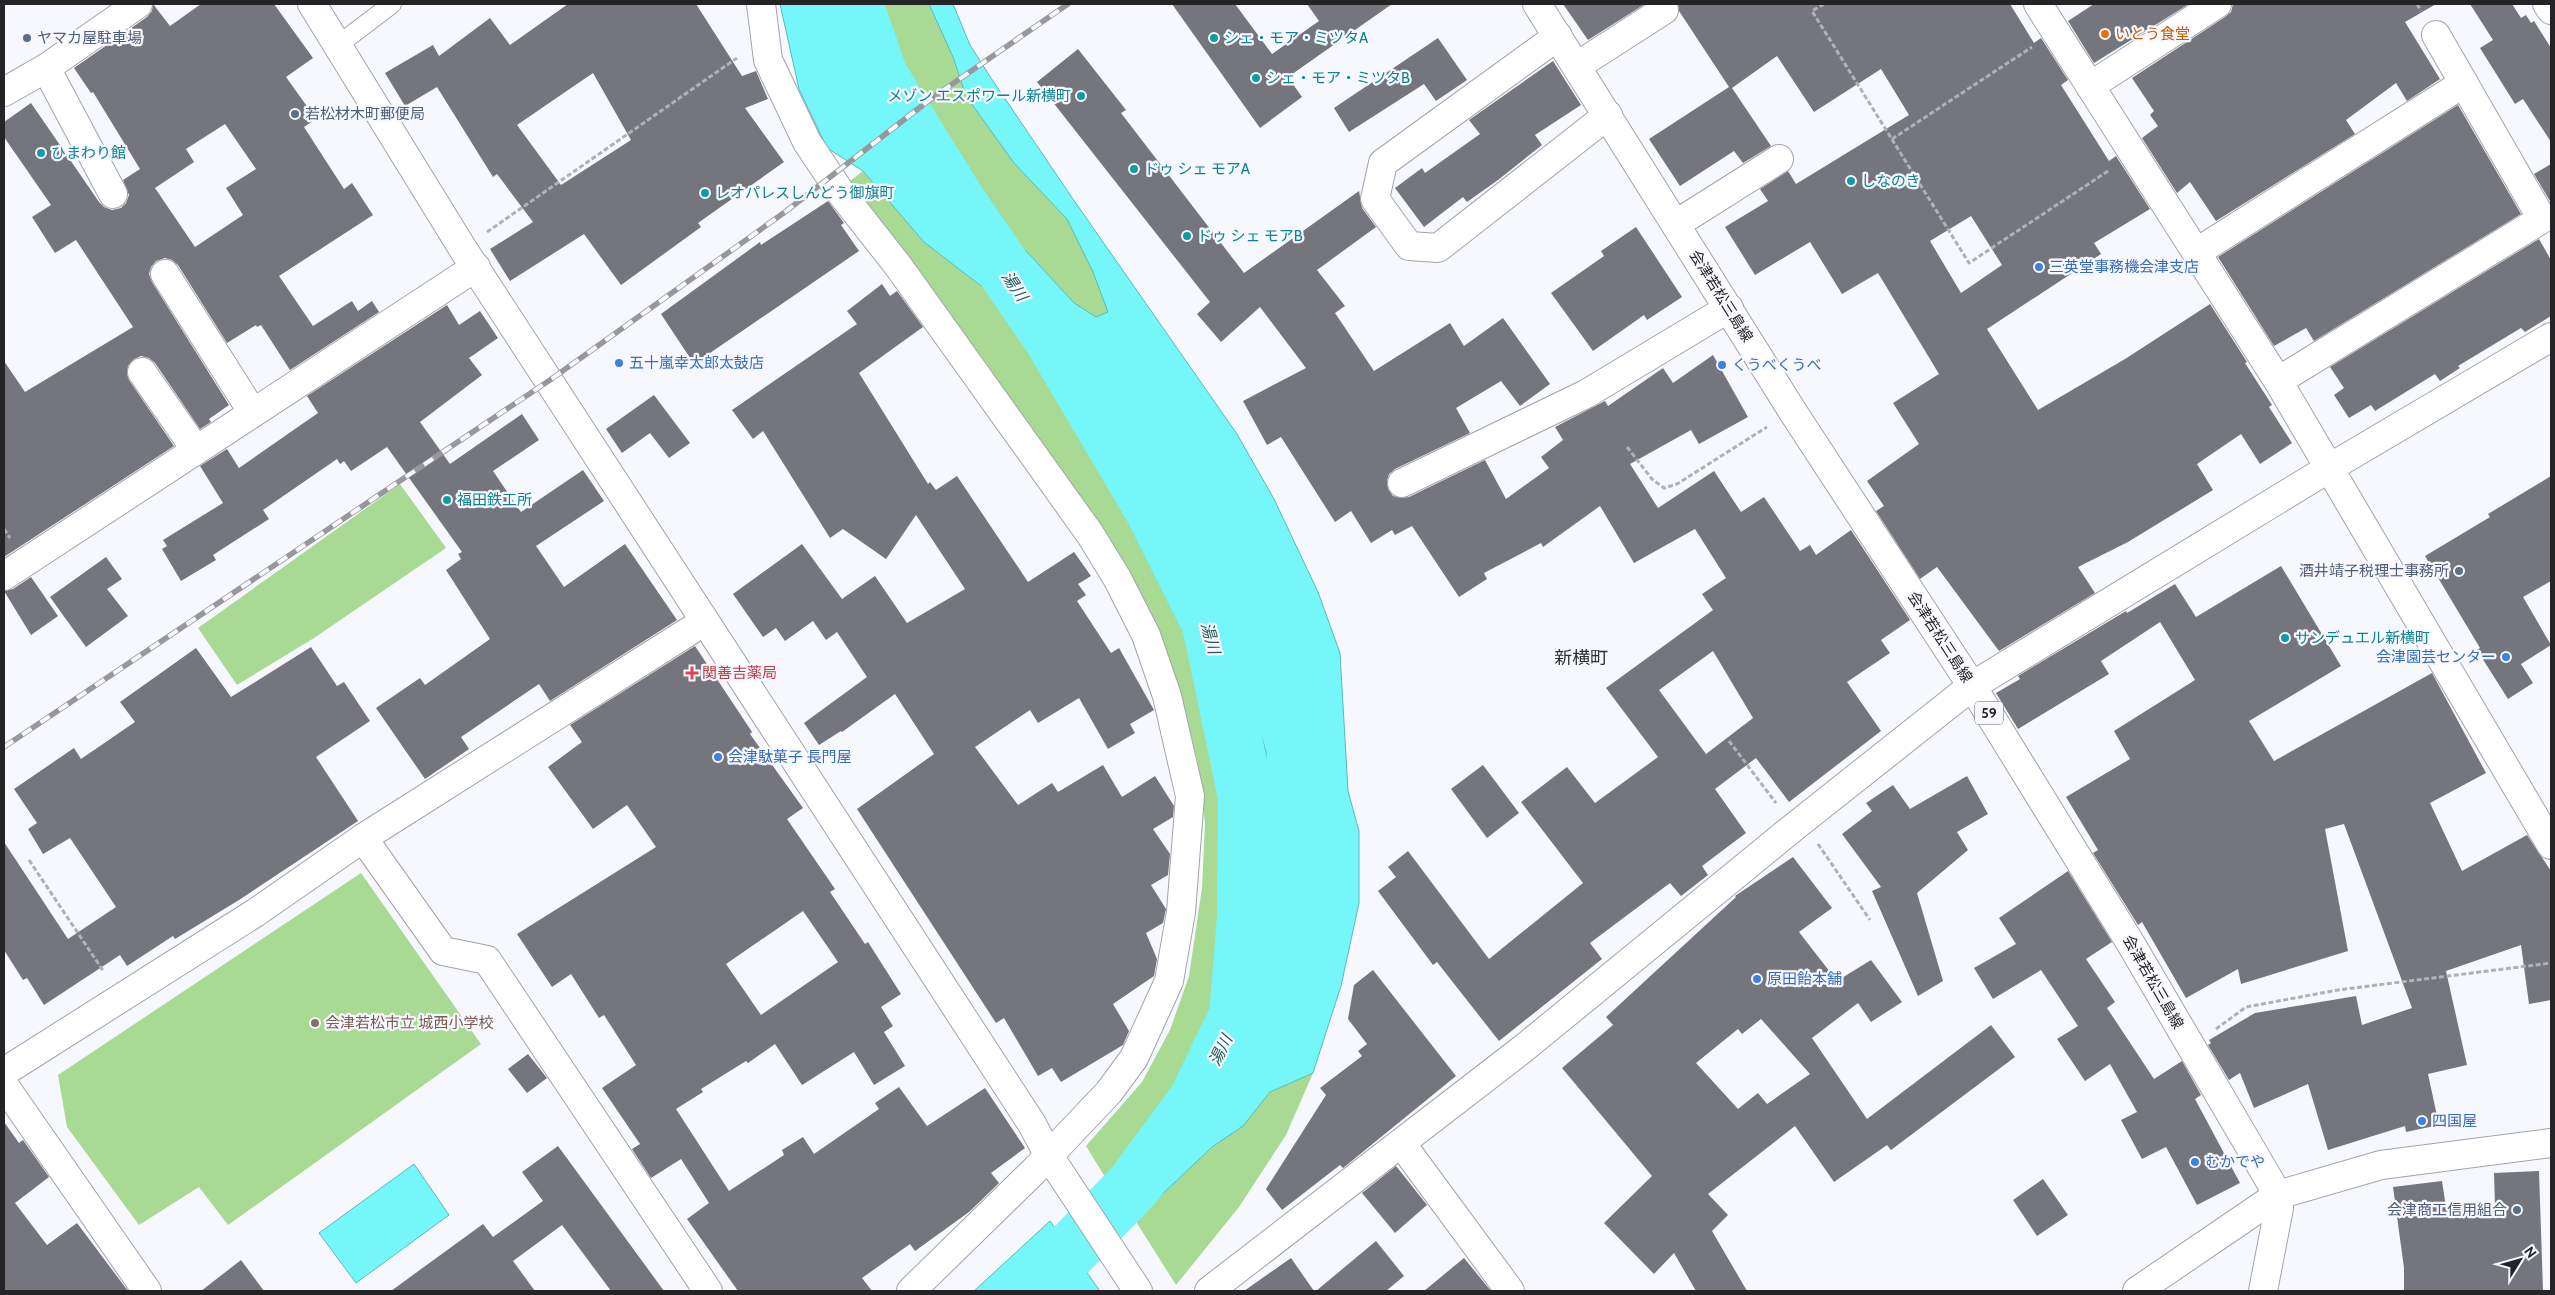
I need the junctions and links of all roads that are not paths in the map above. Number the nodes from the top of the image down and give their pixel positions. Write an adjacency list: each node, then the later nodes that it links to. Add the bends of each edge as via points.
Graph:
1 (138, 4): 15 (street)
2 (312, 4): 24 (street)
3 (392, 4): 13 (lane)
4 (761, 4): 43 (street, via 768,60 807,142 1090,534 1118,578 1146,635 1167,696 1190,796 1182,912 1169,981 1134,1058)
5 (1537, 4): 11 (street, 会津若松三島線 / 59)
6 (2038, 4): 17 (street)
7 (2217, 4): 17 (street)
8 (2547, 4): 10 (street)
9 (1664, 10): 14 (street)
10 (2551, 10)
11 (1558, 36): 14 (street, 会津若松三島線 / 59); 19 (street, via 1383,163 1375,199 1409,246 1438,248)
12 (2436, 36): 16 (street)
13 (342, 42)
14 (1577, 66): 19 (street, 会津若松三島線 / 59)
15 (46, 68): 18 (street); 21 (street)
16 (2464, 83): 23 (street); 29 (street, via 2542,219)
17 (2090, 86): 23 (street)
18 (4, 92)
19 (1608, 115): 22 (street, 会津若松三島線 / 59)
20 (1779, 159): 22 (street)
21 (113, 194)
22 (1676, 224): 26 (street, 会津若松三島線 / 59)
23 (2197, 252): 29 (street)
24 (470, 258): 30 (street); 43 (street, via 1027,1115)
25 (165, 274): 30 (street)
26 (1729, 308): 33 (street, via 1586,394); 36 (street, 会津若松三島線 / 59)
27 (2551, 337): 32 (street)
28 (142, 372): 31 (street)
29 (2278, 381): 32 (street)
30 (253, 413): 31 (street)
31 (196, 450): 34 (street)
32 (2331, 467): 36 (street); 38 (street)
33 (1402, 483)
34 (4, 576)
35 (691, 630): 37 (street)
36 (1972, 686): 41 (street, via 1524,1048); 44 (street, 会津若松三島線 / 59, via 2131,944)
37 (363, 838): 39 (street, via 255,913); 46 (street, via 443,950 487,960)
38 (2551, 845)
39 (4, 1072)
40 (4, 1086): 45 (street)
41 (1401, 1143): 49 (street); 50 (street)
42 (2551, 1143): 44 (street, via 2381,1165)
43 (1055, 1165): 47 (street); 48 (street)
44 (2278, 1194): 51 (street); 52 (street, via 2279,1208)
45 (147, 1291)
46 (708, 1291)
47 (911, 1291)
48 (1138, 1291)
49 (1209, 1291)
50 (1510, 1291)
51 (2136, 1291)
52 (2263, 1291)

